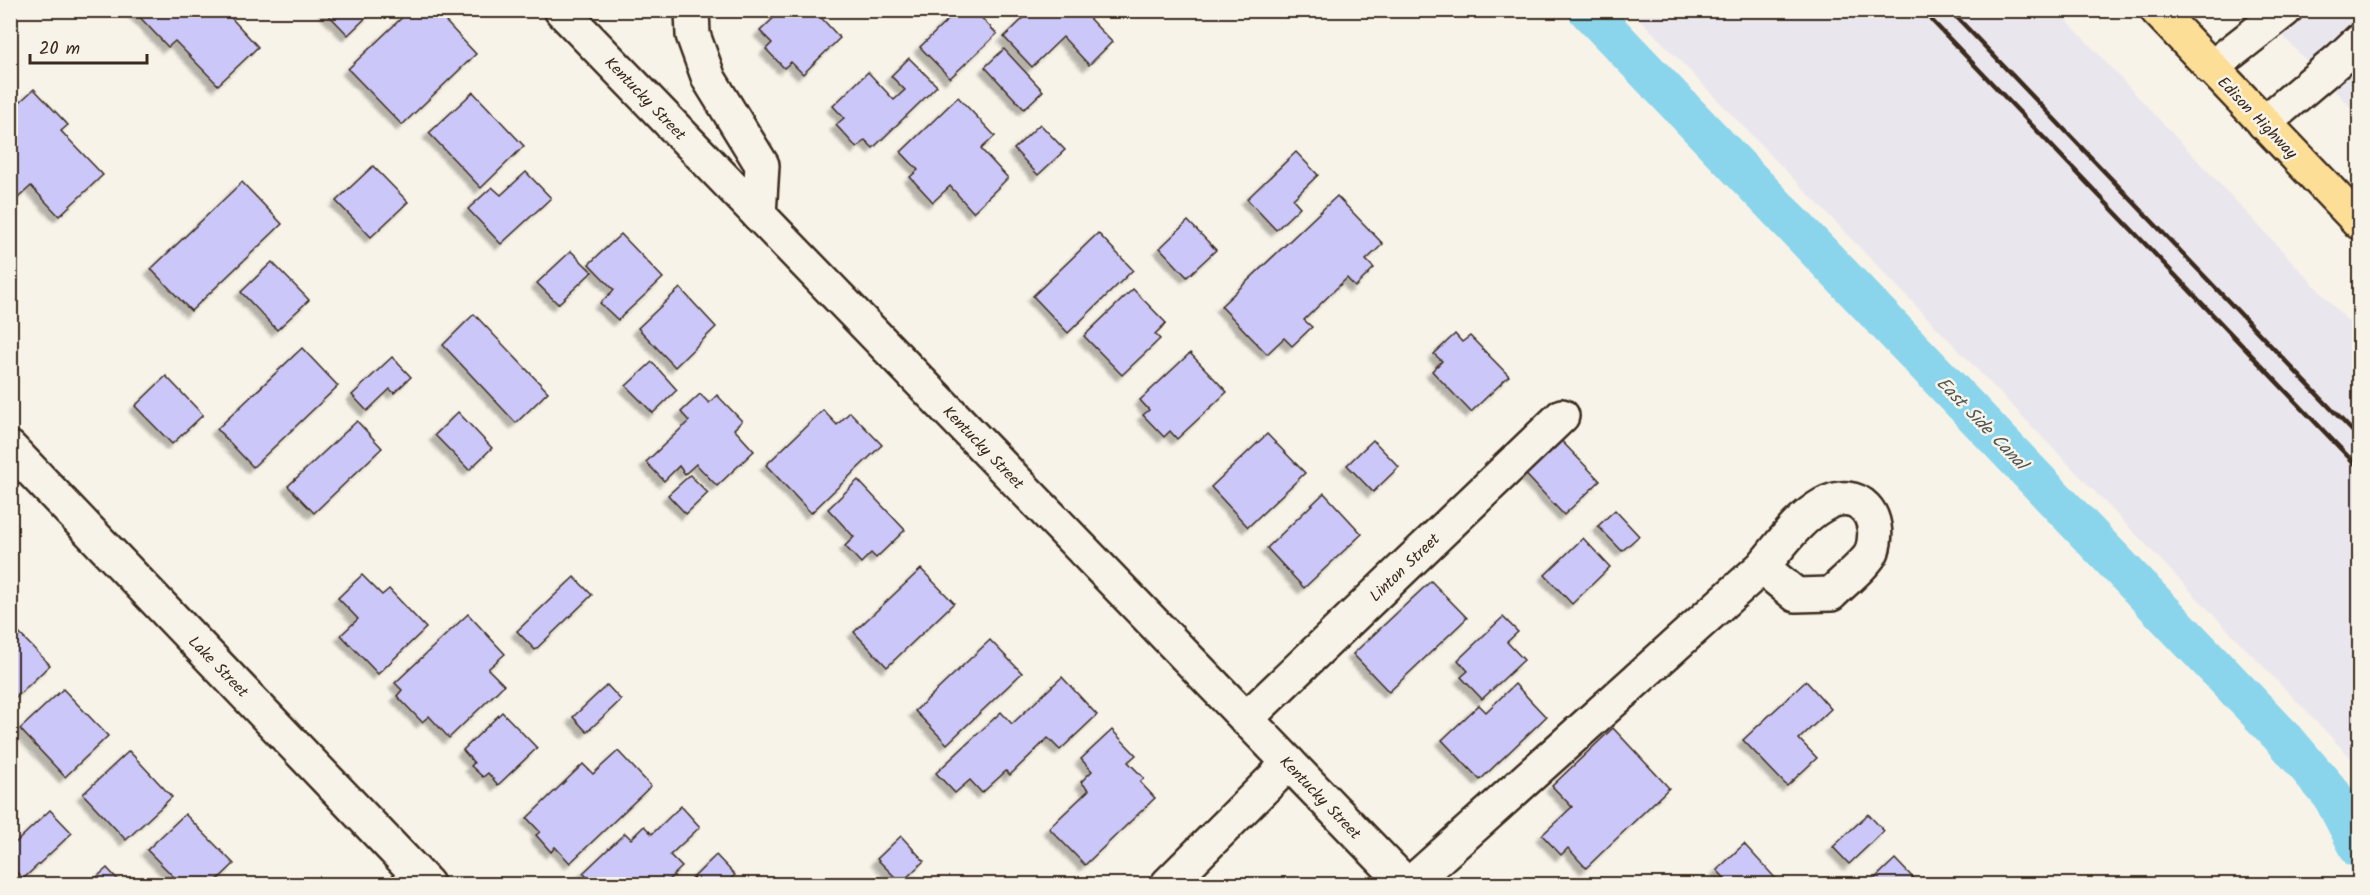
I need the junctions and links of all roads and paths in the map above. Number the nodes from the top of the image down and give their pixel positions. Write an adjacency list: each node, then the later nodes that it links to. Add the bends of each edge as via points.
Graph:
1 (692, 10): 8 (street, via 693,35 709,80 762,165)
2 (2157, 10): 6 (main road, Edison Highway)
3 (2285, 10): 6 (street)
4 (567, 12): 8 (street, Kentucky Street)
5 (2360, 40): 7 (street)
6 (2211, 68): 7 (main road, Edison Highway)
7 (2264, 123): 9 (main road, Edison Highway)
8 (759, 215): 13 (street, Kentucky Street)
9 (2360, 223)
10 (1562, 416): 13 (street, Linton Street)
11 (10, 448): 15 (street, Lake Street)
12 (1762, 567): 17 (street)
13 (1246, 719): 14 (street, Kentucky Street)
14 (1288, 763): 16 (street); 17 (street, Kentucky Street)
15 (427, 885)
16 (1168, 885)
17 (1408, 885)

